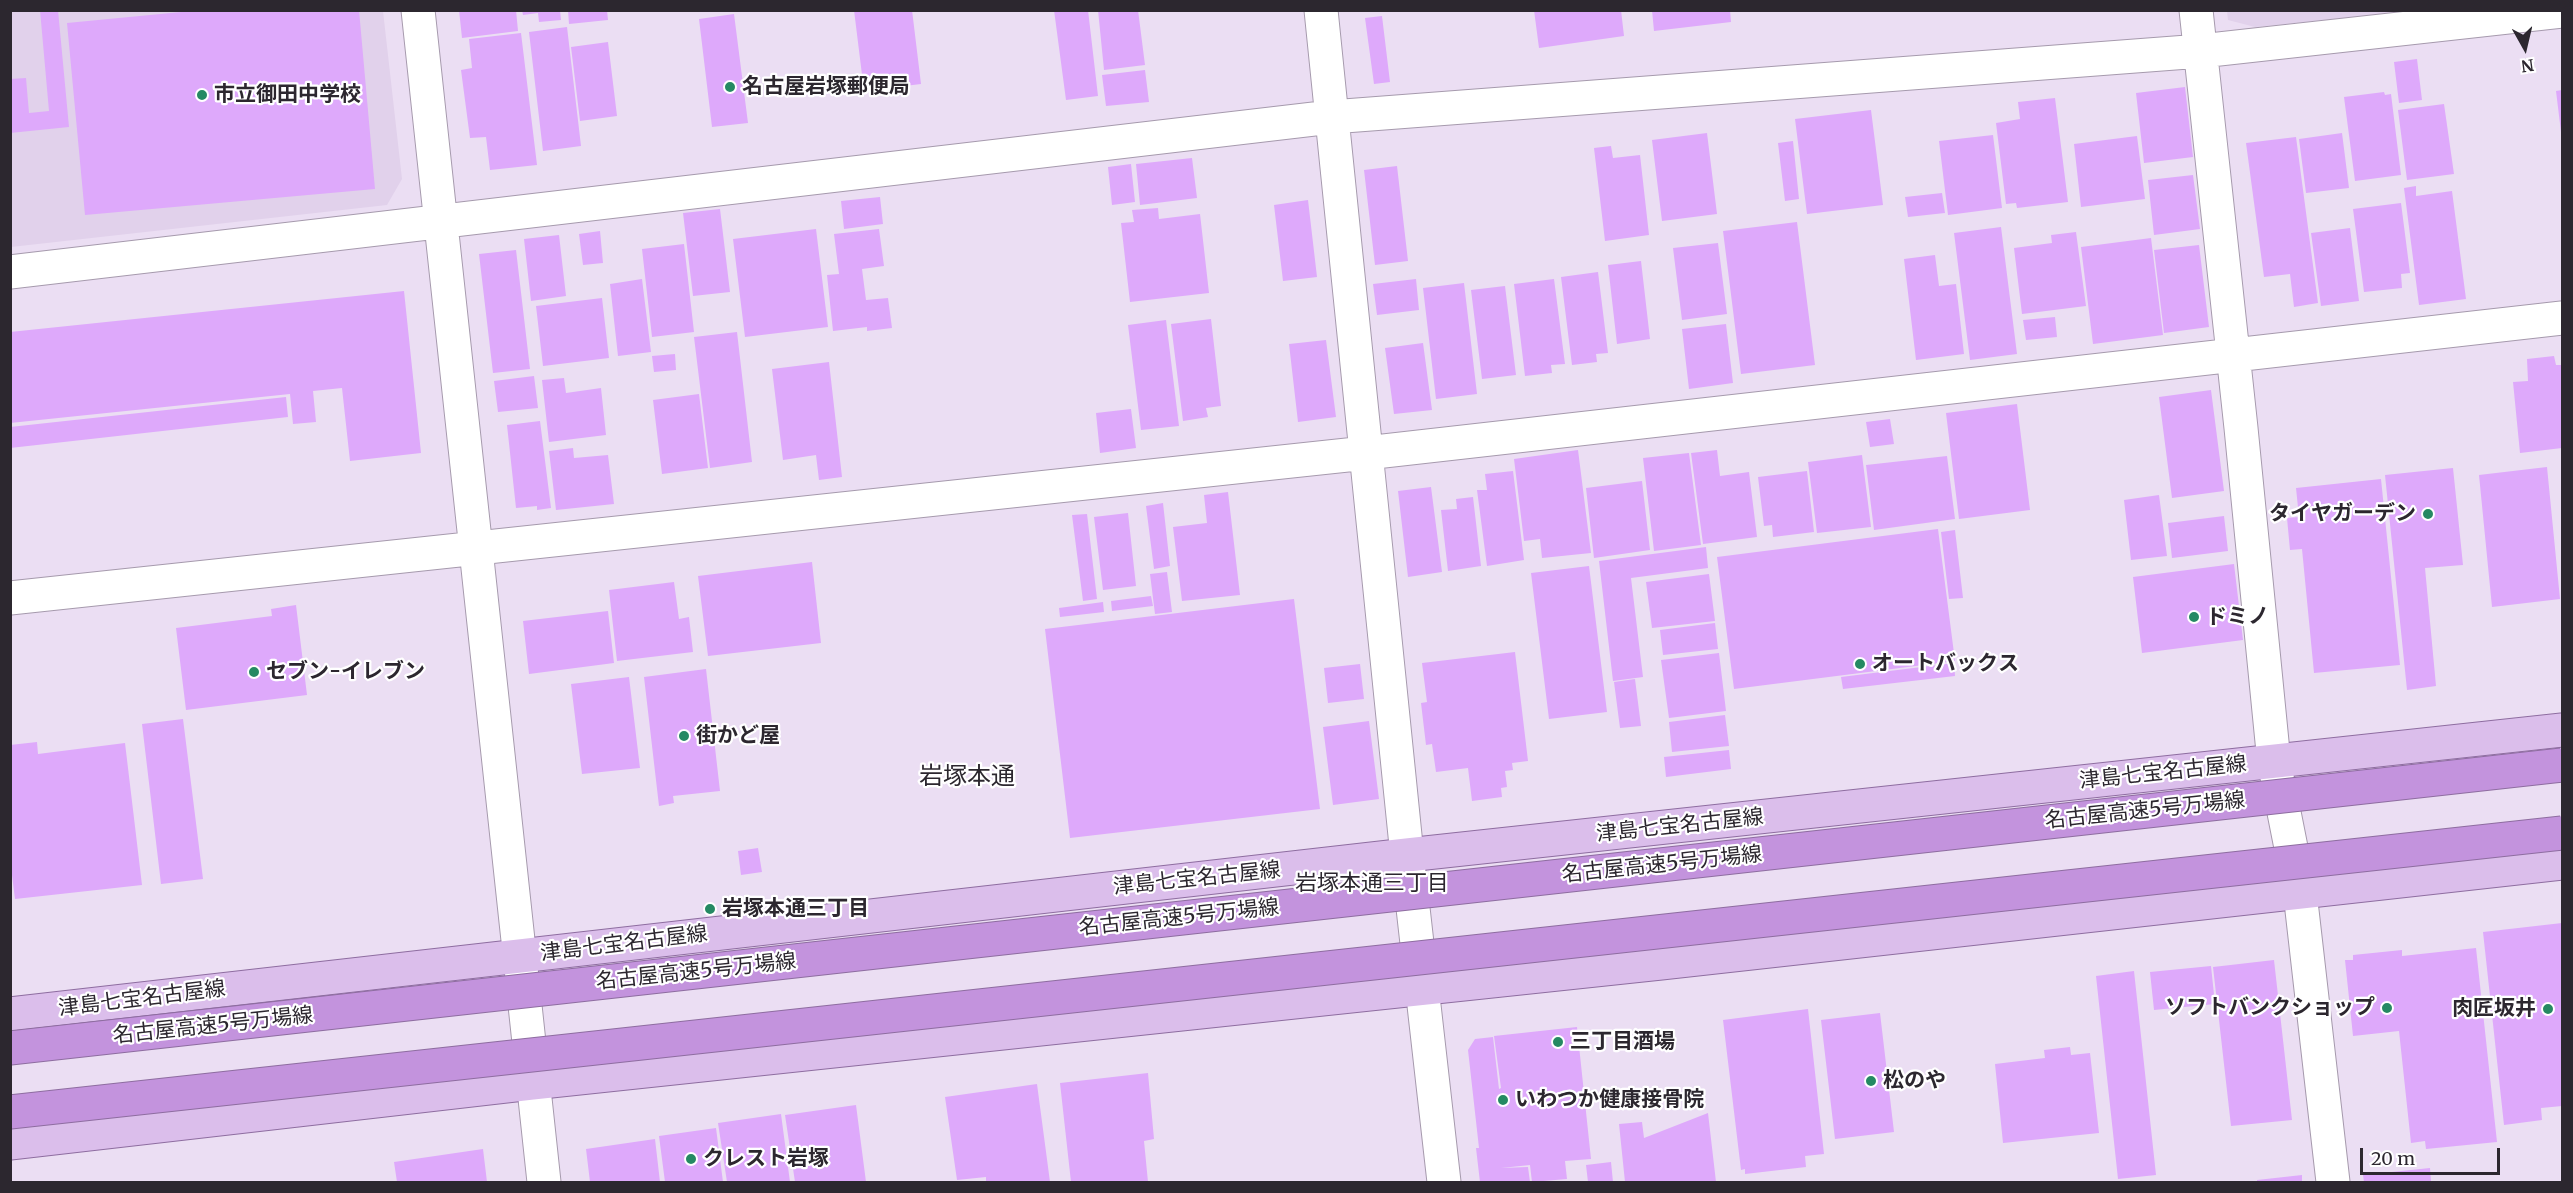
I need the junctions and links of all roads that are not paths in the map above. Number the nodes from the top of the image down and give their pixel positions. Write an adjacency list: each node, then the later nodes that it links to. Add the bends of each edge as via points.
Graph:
1 (418, 10): 7 (street)
2 (1321, 10): 6 (street)
3 (2196, 10): 5 (street)
4 (2562, 11): 5 (street)
5 (2201, 51): 6 (street); 10 (street)
6 (1330, 117): 7 (street); 11 (street)
7 (441, 221): 8 (street); 12 (street)
8 (10, 272)
9 (2562, 318): 10 (street)
10 (2234, 354): 11 (street); 15 (street)
11 (1366, 453): 12 (street); 18 (street)
12 (476, 547): 13 (street); 21 (street)
13 (10, 598)
14 (2562, 730): 15 (main road, 津島七宝名古屋線)
15 (2274, 762): 18 (main road, 津島七宝名古屋線); 20 (street)
16 (2562, 765): 24 (highway, 名古屋高速5号万場線, bridge)
17 (2562, 833): 26 (highway, bridge)
18 (1407, 855): 21 (main road, 津島七宝名古屋線); 22 (street)
19 (2562, 863): 20 (main road)
20 (2300, 893): 22 (main road); 30 (street)
21 (519, 956): 23 (main road, 津島七宝名古屋線); 25 (street)
22 (1422, 988): 25 (main road); 29 (street)
23 (10, 1014)
24 (10, 1048)
25 (532, 1083): 27 (main road); 28 (street)
26 (10, 1112)
27 (10, 1143)
28 (544, 1182)
29 (1444, 1182)
30 (2333, 1182)

